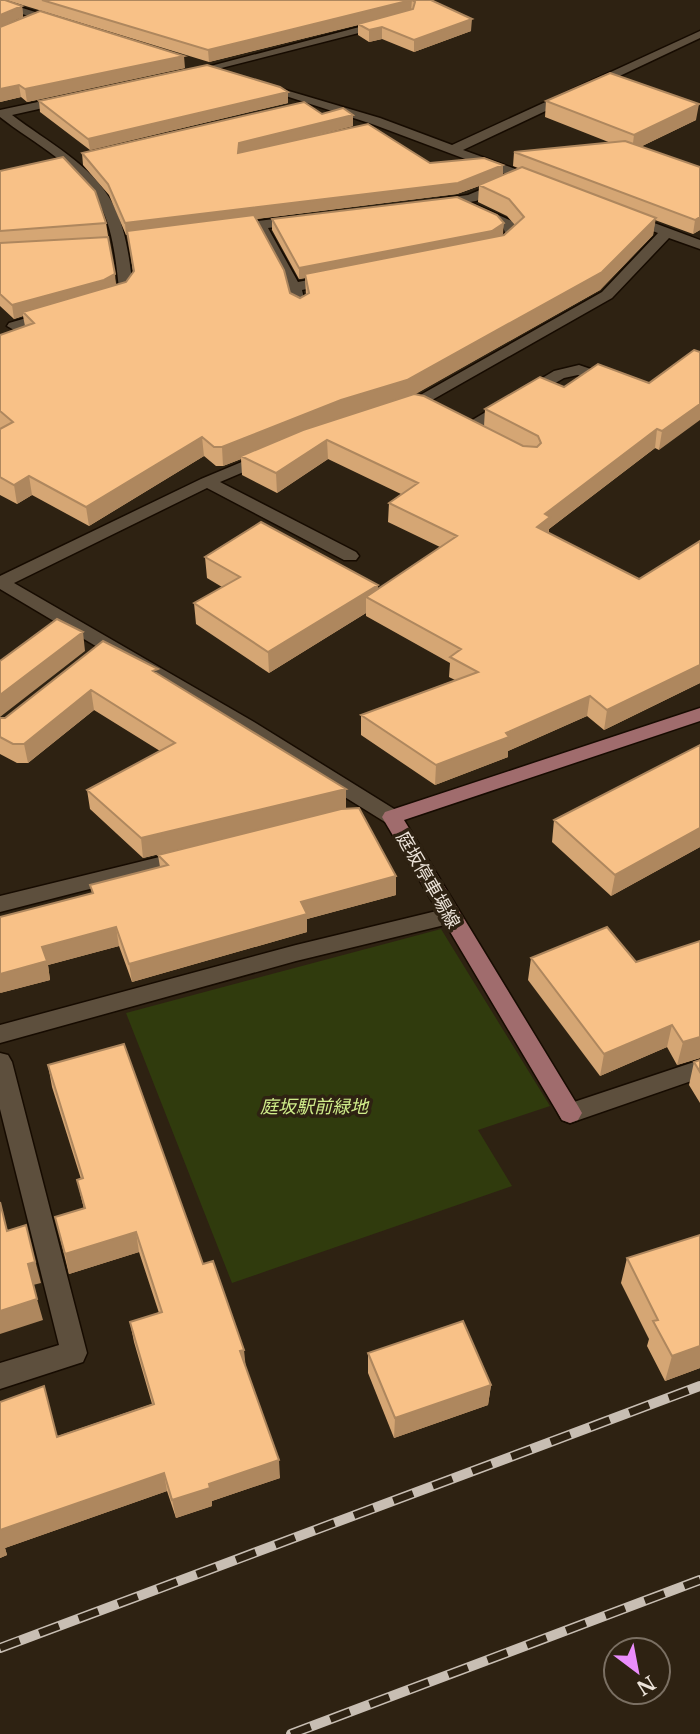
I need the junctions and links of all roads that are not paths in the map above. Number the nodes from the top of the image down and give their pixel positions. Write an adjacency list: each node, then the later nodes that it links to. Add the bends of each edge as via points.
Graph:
1 (0, 4): 2 (street)
2 (40, 17): 4 (street); 5 (street)
3 (397, 19): 8 (street)
4 (65, 25)
5 (20, 26)
6 (700, 34): 18 (street)
7 (182, 61): 8 (street)
8 (208, 69): 9 (street); 10 (street)
9 (181, 75)
10 (234, 77)
11 (247, 82): 13 (street)
12 (85, 96): 15 (street)
13 (314, 102): 14 (street); 16 (street)
14 (297, 109)
15 (2, 113): 20 (street)
16 (386, 125): 17 (street); 18 (street)
17 (365, 131)
18 (454, 149): 22 (street)
19 (80, 157): 20 (street)
20 (67, 160): 21 (street); 35 (street, via 105,201 111,214 126,289)
21 (53, 163)
22 (521, 176): 23 (street); 24 (street)
23 (545, 185)
24 (459, 201): 25 (street); 32 (street, via 509,225 513,236 509,242)
25 (426, 205)
26 (618, 214): 30 (street)
27 (315, 218): 28 (street)
28 (260, 225): 29 (street); 34 (street)
29 (221, 230)
30 (667, 232): 31 (street); 39 (street, via 607,295 406,407 443,416 473,431 559,374 590,372)
31 (700, 245)
32 (483, 250)
33 (348, 276): 34 (street)
34 (294, 287): 36 (street)
35 (99, 303)
36 (300, 310)
37 (63, 312): 38 (street)
38 (14, 326)
39 (620, 384)
40 (283, 449): 41 (street)
41 (207, 482): 42 (street); 43 (street)
42 (349, 556)
43 (1, 582): 44 (street)
44 (109, 645): 45 (street); 47 (street)
45 (87, 662)
46 (700, 714): 47 (main road, 庭坂停車場線)
47 (391, 817): 48 (street); 51 (main road, 庭坂停車場線)
48 (354, 818)
49 (210, 852): 50 (street)
50 (0, 904)
51 (449, 915): 52 (street); 55 (main road, 庭坂停車場線)
52 (0, 1034)
53 (0, 1062): 56 (street, via 74,1353)
54 (700, 1069): 55 (street)
55 (570, 1113)
56 (0, 1376)

